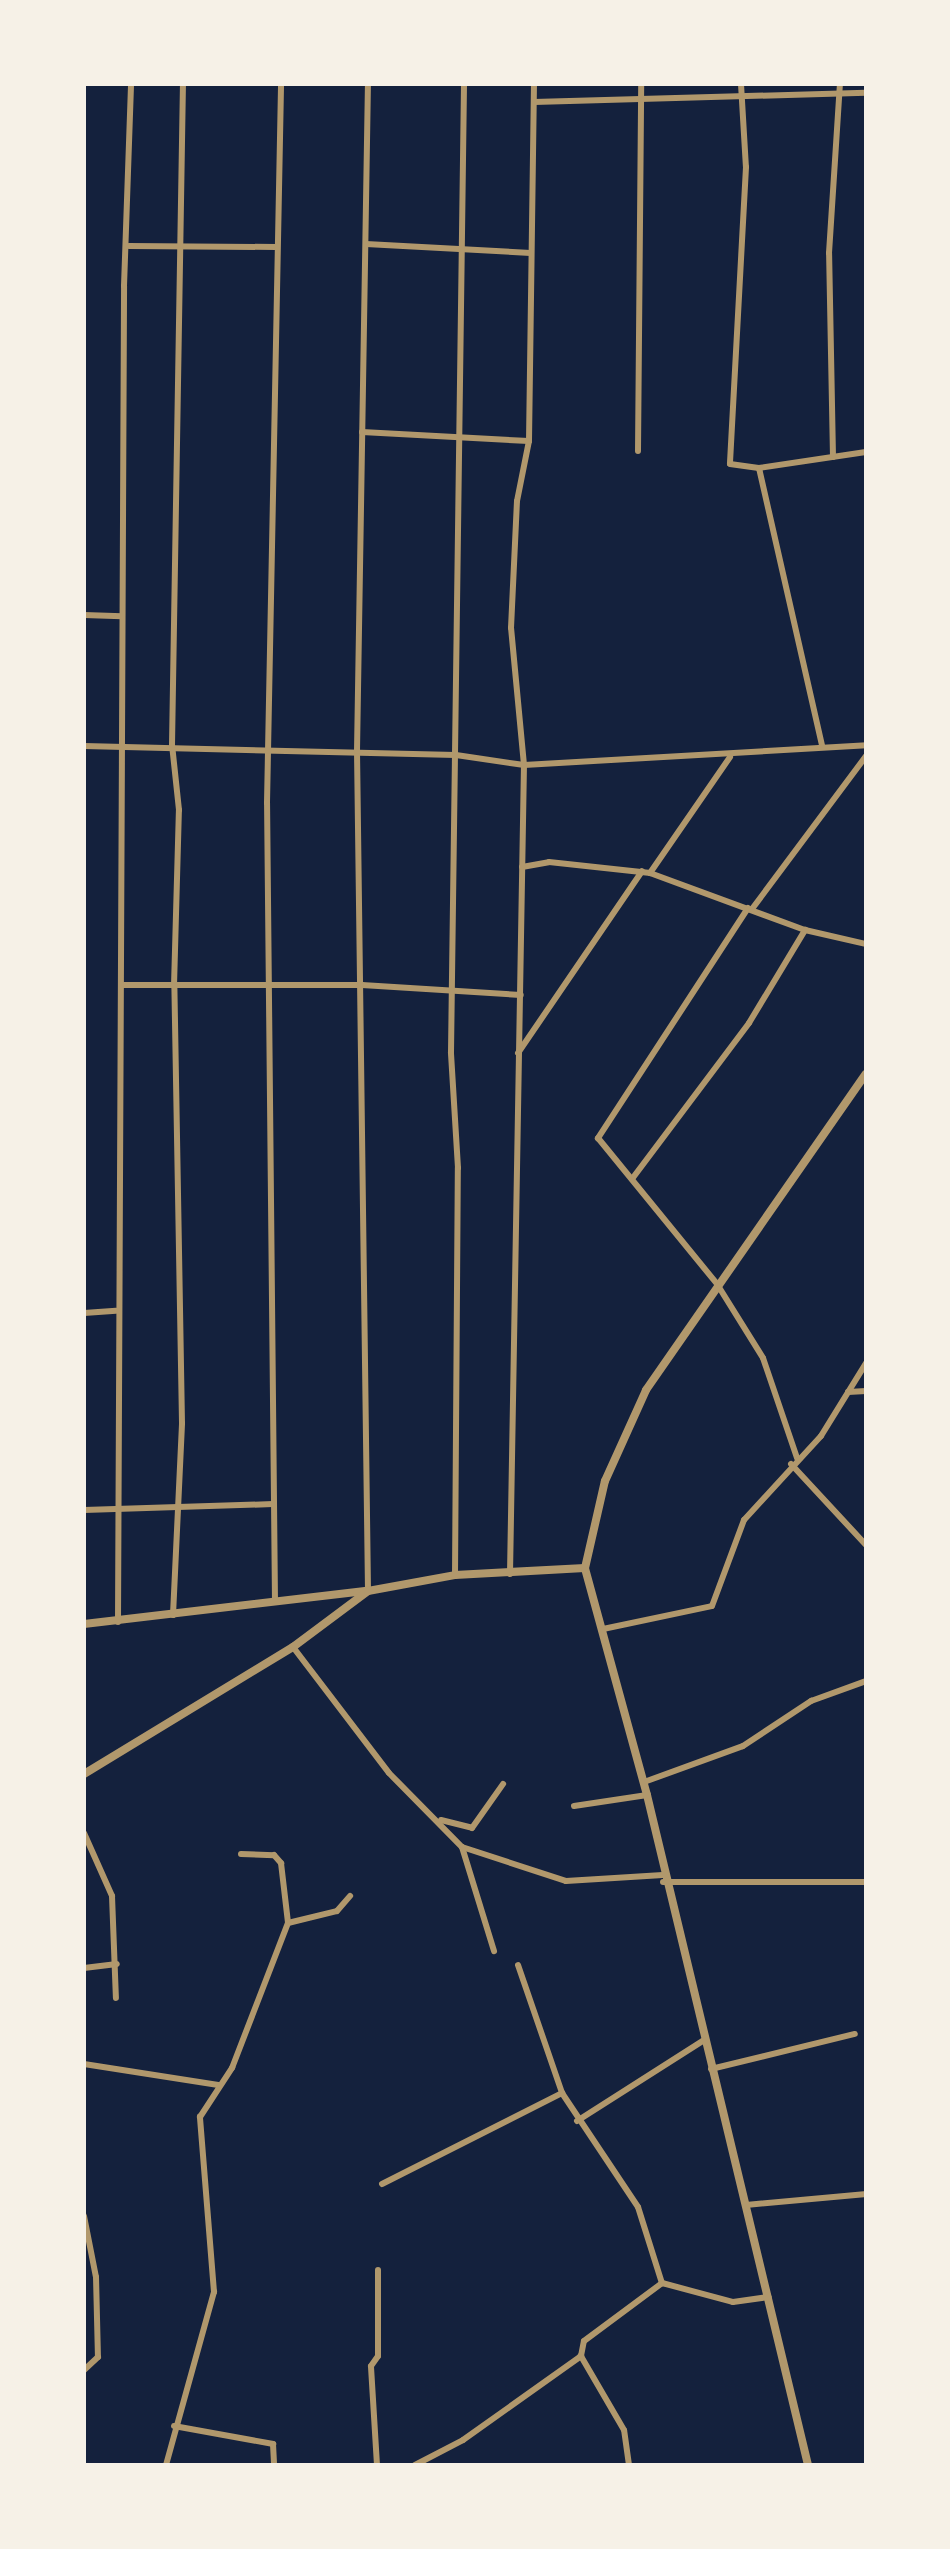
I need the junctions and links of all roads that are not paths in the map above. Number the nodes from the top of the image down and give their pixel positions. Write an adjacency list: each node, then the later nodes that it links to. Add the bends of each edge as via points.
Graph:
1 (131, 84): 17 (street)
2 (183, 84): 14 (street)
3 (281, 84): 18 (street)
4 (368, 84): 15 (street)
5 (464, 84): 16 (street)
6 (534, 84): 13 (street)
7 (641, 84): 12 (street)
8 (840, 84): 11 (street)
9 (741, 88): 11 (street); 12 (street); 26 (street, via 746,167 730,464)
10 (866, 93): 11 (street)
11 (840, 94): 25 (street, via 829,253)
12 (642, 96): 13 (street); 23 (street)
13 (534, 102): 19 (street)
14 (179, 242): 17 (street); 18 (street); 30 (street)
15 (366, 244): 16 (street); 20 (street)
16 (459, 245): 19 (street); 21 (street)
17 (129, 246): 28 (street)
18 (276, 247): 34 (street)
19 (531, 253): 22 (street)
20 (362, 432): 21 (street); 35 (street)
21 (459, 433): 22 (street); 36 (street)
22 (529, 441): 39 (street, via 517,501 511,628)
23 (638, 451)
24 (866, 452): 25 (street)
25 (833, 457): 26 (street)
26 (759, 468): 33 (street)
27 (84, 615): 28 (street)
28 (122, 616): 29 (street)
29 (122, 744): 30 (street); 32 (street); 45 (street)
30 (172, 745): 34 (street); 47 (street, via 179,810)
31 (866, 745): 33 (street)
32 (84, 746)
33 (822, 746): 38 (street)
34 (274, 750): 35 (street); 48 (street)
35 (357, 751): 36 (street); 46 (street)
36 (456, 755): 39 (street); 49 (street)
37 (866, 756): 42 (street)
38 (730, 757): 39 (street); 41 (street)
39 (524, 765): 40 (street)
40 (522, 867): 41 (street, via 549,862); 50 (street)
41 (646, 872): 42 (street); 51 (street)
42 (750, 908): 43 (street); 53 (street, via 598,1138)
43 (805, 930): 44 (street); 53 (street, via 749,1023)
44 (866, 944)
45 (122, 985): 47 (street); 55 (street)
46 (362, 985): 48 (street); 49 (street); 69 (street)
47 (174, 986): 48 (street); 61 (street, via 182,1423)
48 (270, 989): 62 (street)
49 (455, 989): 50 (street); 67 (street)
50 (521, 995): 51 (street)
51 (518, 1053): 68 (street)
52 (866, 1074): 54 (street)
53 (632, 1179): 54 (street)
54 (717, 1284): 60 (street, via 763,1358); 66 (street, via 622,1438)
55 (116, 1311): 56 (street); 63 (street)
56 (84, 1313)
57 (866, 1363): 59 (street)
58 (866, 1391): 59 (street)
59 (848, 1392): 60 (street, via 821,1436)
60 (794, 1461): 65 (street); 74 (street, via 744,1520 712,1606)
61 (176, 1503): 62 (street); 63 (street); 71 (street)
62 (273, 1504): 70 (street)
63 (114, 1509): 64 (street); 72 (street)
64 (84, 1510)
65 (866, 1545)
66 (585, 1568): 68 (street); 74 (street)
67 (455, 1575): 68 (street); 69 (street)
68 (510, 1575)
69 (368, 1591): 70 (street); 75 (street)
70 (275, 1602): 71 (street)
71 (173, 1615): 72 (street)
72 (118, 1622): 73 (street)
73 (84, 1624)
74 (603, 1629): 78 (street)
75 (293, 1647): 77 (street); 82 (street, via 389,1773)
76 (866, 1681): 78 (street, via 811,1701 743,1746)
77 (84, 1774)
78 (644, 1782): 80 (street)
79 (503, 1784): 82 (street, via 472,1828)
80 (647, 1795): 81 (street); 86 (street)
81 (574, 1806)
82 (441, 1820): 84 (street)
83 (84, 1833): 91 (street, via 112,1896)
84 (462, 1847): 86 (street, via 566,1881); 90 (street)
85 (241, 1854): 89 (street, via 274,1855 281,1863)
86 (663, 1878): 87 (street); 96 (street)
87 (866, 1882)
88 (350, 1896): 89 (street, via 337,1911)
89 (288, 1923): 99 (street, via 260,1980 242,2047)
90 (494, 1951)
91 (117, 1964): 93 (street); 94 (street)
92 (518, 1965): 100 (street)
93 (84, 1968)
94 (116, 1998)
95 (855, 2034): 98 (street)
96 (704, 2040): 98 (street); 101 (street)
97 (84, 2064): 99 (street)
98 (711, 2069): 104 (street)
99 (218, 2085): 111 (street, via 199,2132 214,2292)
100 (562, 2093): 101 (street); 102 (street)
101 (577, 2121): 107 (street, via 638,2207)
102 (382, 2184)
103 (866, 2194): 104 (street)
104 (746, 2205): 108 (street)
105 (84, 2216): 110 (street, via 96,2277 98,2357)
106 (378, 2270): 114 (street, via 378,2356 371,2362)
107 (662, 2283): 108 (street, via 733,2302); 109 (street, via 591,2334)
108 (769, 2297): 117 (street)
109 (581, 2356): 115 (street); 116 (street, via 624,2430)
110 (84, 2370)
111 (174, 2426): 112 (street); 113 (street, via 273,2444)
112 (166, 2465)
113 (274, 2465)
114 (377, 2465)
115 (415, 2465)
116 (629, 2465)
117 (808, 2465)

